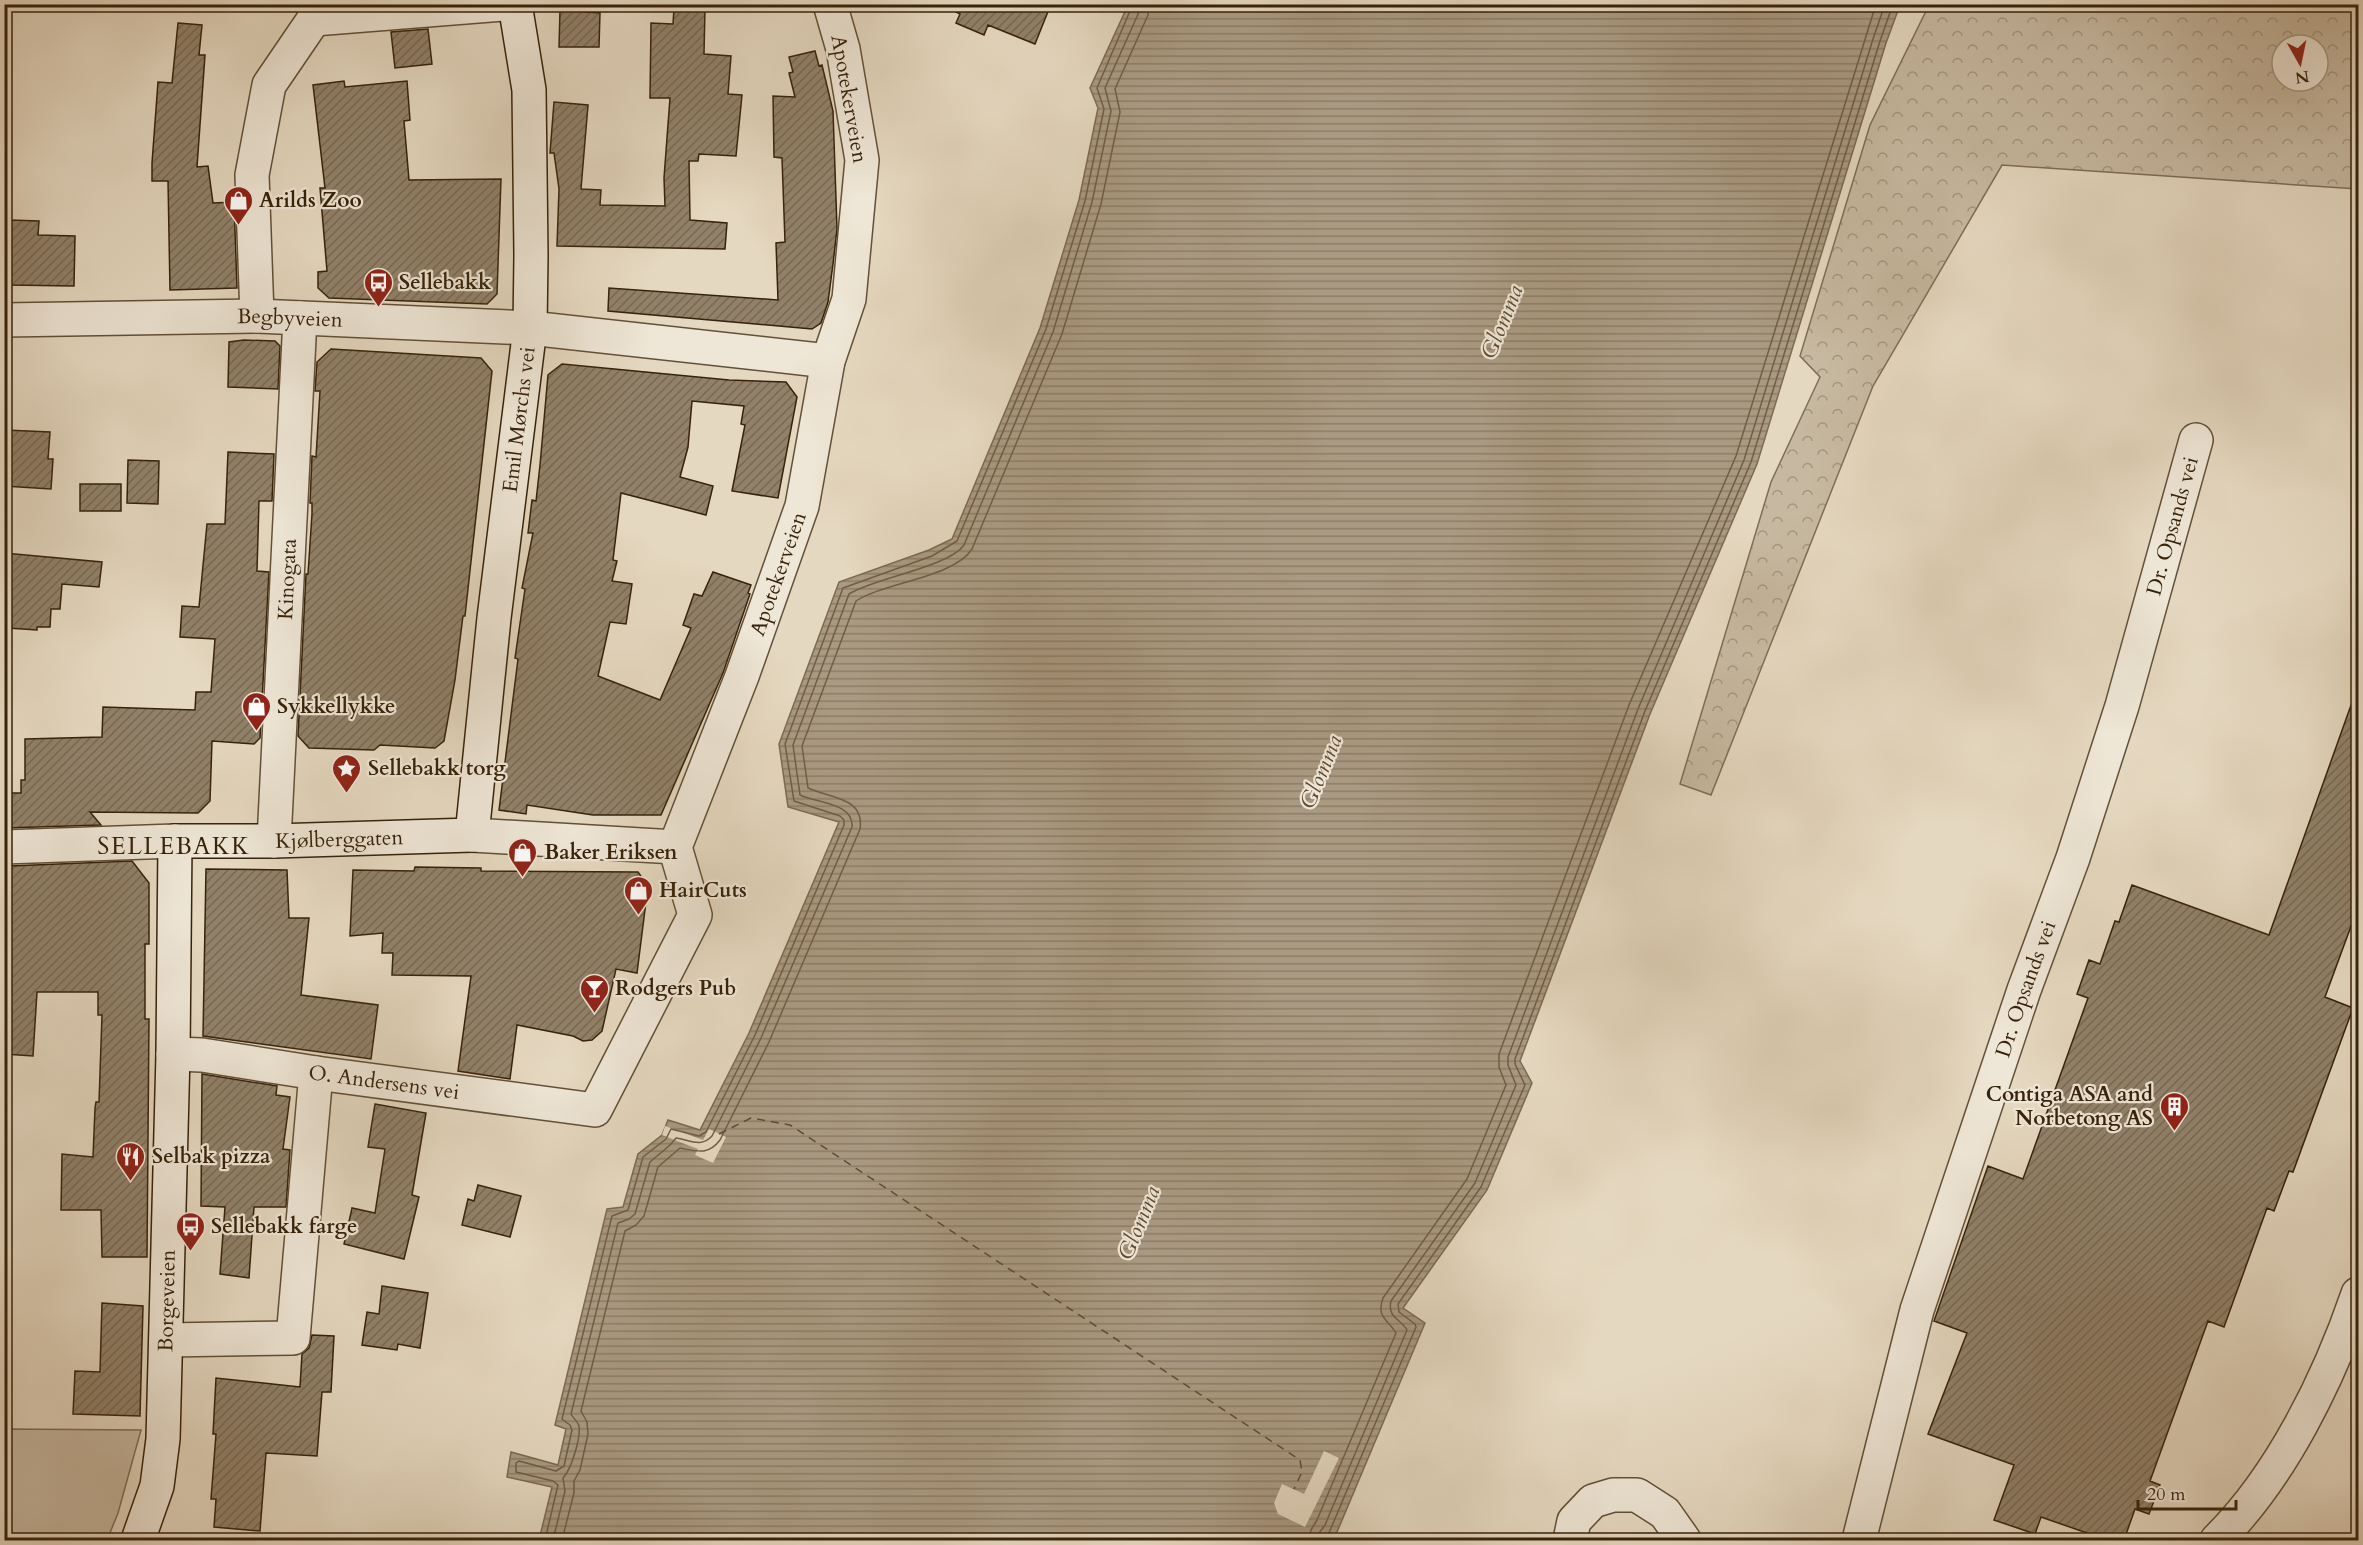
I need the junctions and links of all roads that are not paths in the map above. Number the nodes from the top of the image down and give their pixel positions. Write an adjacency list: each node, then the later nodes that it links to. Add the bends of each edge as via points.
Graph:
1 (502, 4): 4 (street)
2 (514, 4): 8 (street, Emil Mørchs vei, via 529,90)
3 (830, 4): 9 (street, Apotekerveien, via 843,49 862,160 849,299)
4 (314, 12): 5 (street, via 269,85 252,175)
5 (257, 316): 6 (street, Begbyveien); 7 (street, Begbyveien)
6 (300, 318): 8 (street, Begbyveien); 13 (street, Kinogata)
7 (4, 320)
8 (530, 328): 9 (street, Begbyveien); 11 (street, Emil Mørchs vei)
9 (828, 361): 14 (street, Apotekerveien, via 802,506 742,676)
10 (2196, 440): 23 (street, Dr. Opsands vei, via 2115,728 1917,1310)
11 (472, 835): 13 (street, Kjølberggaten); 14 (street, Kjølberggaten)
12 (175, 841): 13 (street, Kjølberggaten); 15 (street, Kjølberggaten); 16 (street, Borgeveien)
13 (274, 841)
14 (675, 847): 17 (street, O. Andersens vei, via 695,915 596,1110)
15 (4, 848)
16 (173, 1054): 17 (street, O. Andersens vei); 19 (street, Borgeveien)
17 (316, 1073): 19 (street, via 293,1338)
18 (2358, 1294): 24 (street, via 2343,1338 2287,1451 2234,1524)
19 (167, 1340): 20 (street, Borgeveien, via 157,1486)
20 (138, 1540)
21 (1570, 1540): 22 (street, via 1574,1521 1593,1501 1613,1495 1637,1495 1665,1513)
22 (1684, 1540)
23 (1859, 1540)
24 (2217, 1540)

